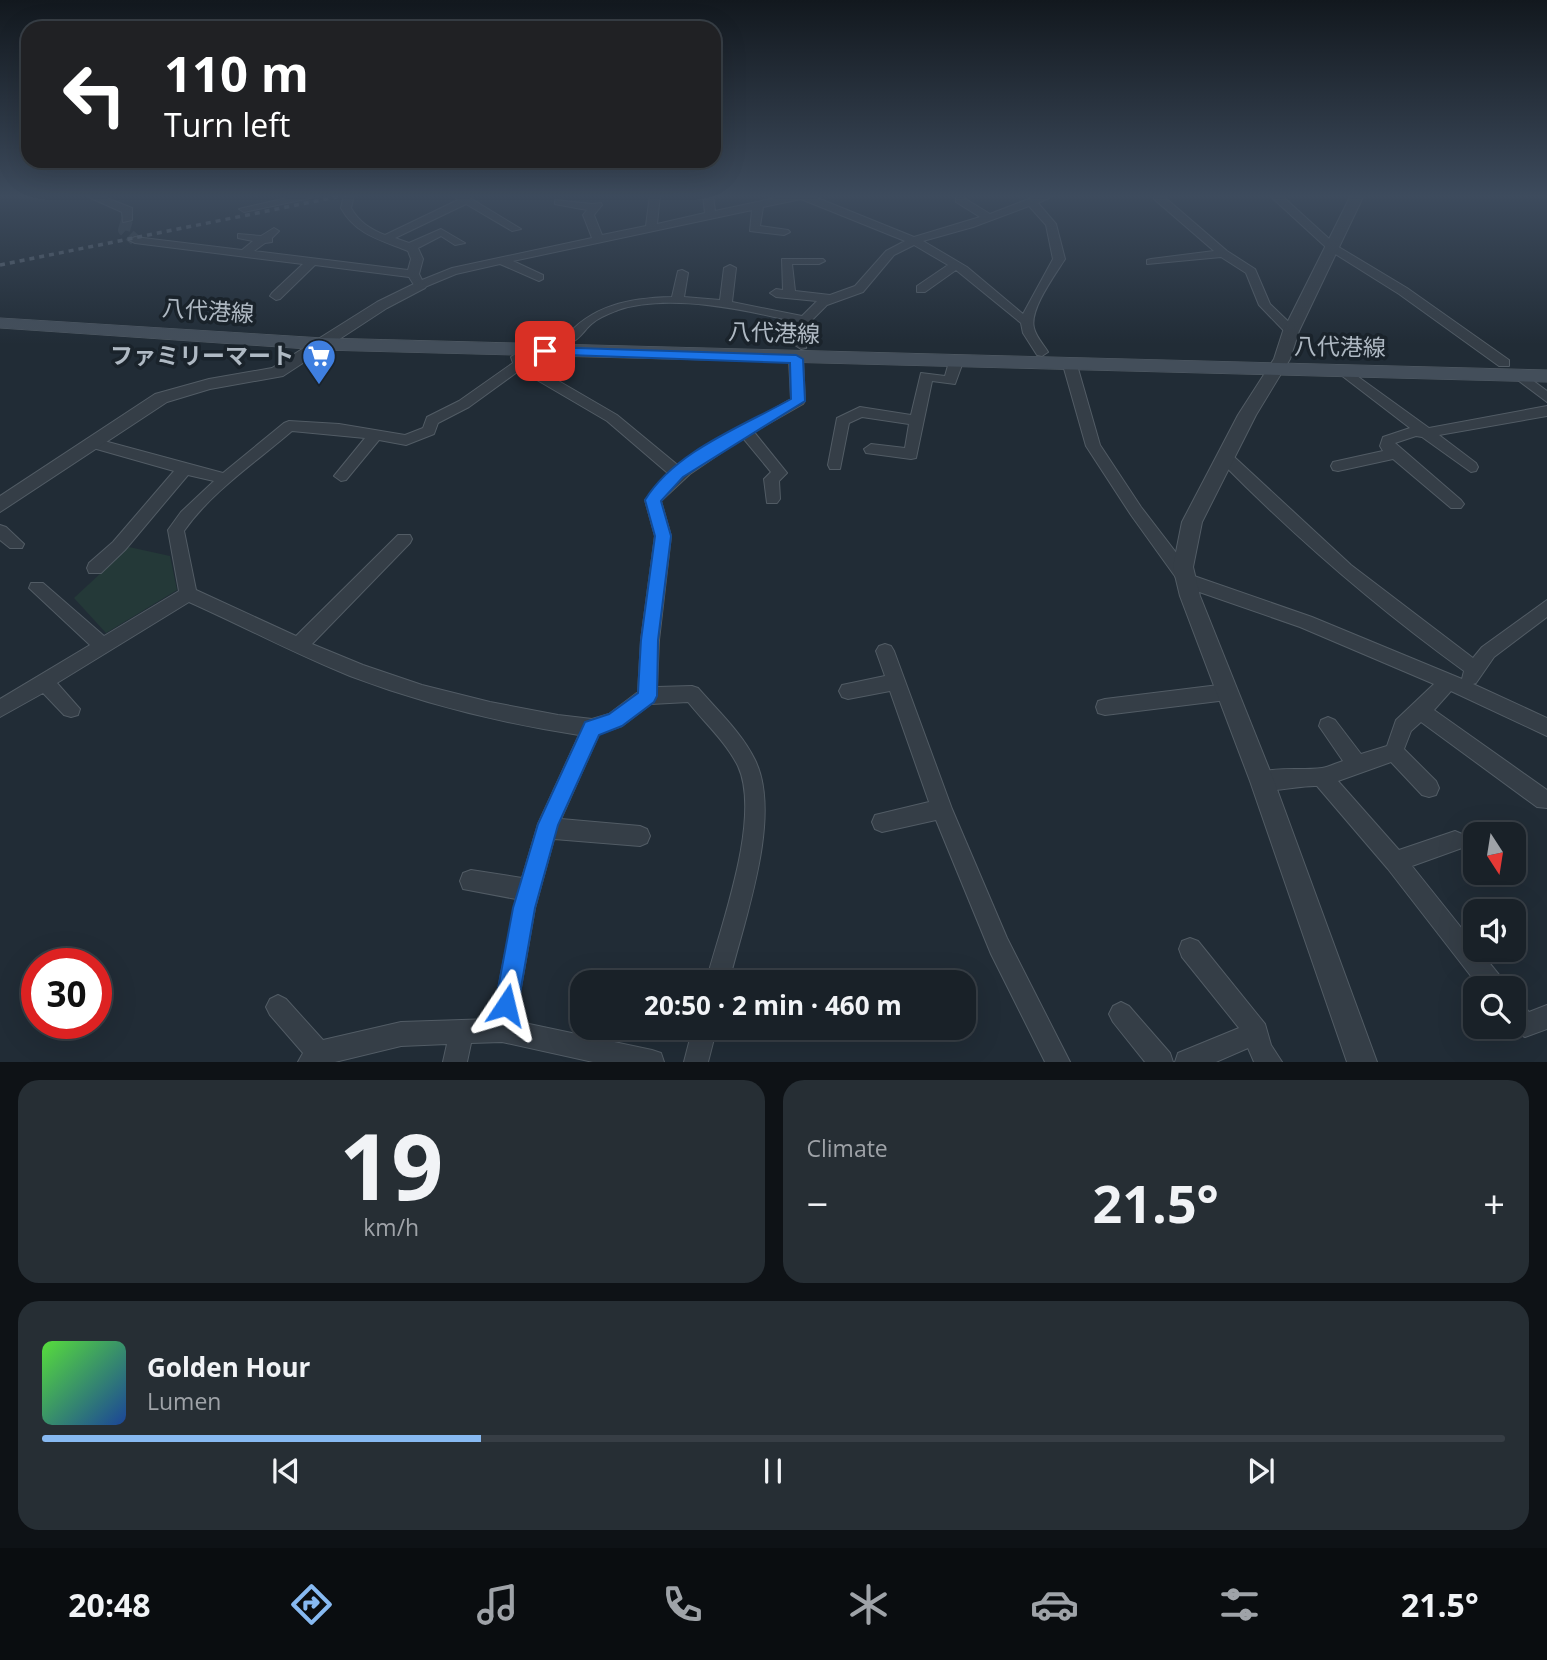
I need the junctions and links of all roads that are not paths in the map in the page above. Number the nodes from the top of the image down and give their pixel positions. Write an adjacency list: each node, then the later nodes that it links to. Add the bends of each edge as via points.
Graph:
1 (168, 245): 15 (street)
2 (256, 245): 15 (street)
3 (402, 245): 12 (street)
4 (415, 245): 12 (street)
5 (572, 245): 16 (street)
6 (907, 245): 29 (street, via 890,253 859,289)
7 (920, 245): 22 (street)
8 (1056, 245): 34 (street, via 1059,259)
9 (1213, 245): 14 (street)
10 (1329, 245): 13 (street)
11 (1335, 245): 13 (street)
12 (410, 247): 26 (street, via 416,259)
13 (1333, 248): 37 (street); 44 (street, via 1404,291)
14 (1223, 253): 21 (street); 37 (street, via 1251,271 1265,305)
15 (242, 255): 20 (street)
16 (500, 260): 25 (street); 26 (street)
17 (772, 261): 18 (street)
18 (786, 261): 19 (street); 29 (street, via 782,293)
19 (819, 261)
20 (312, 262): 26 (street); 28 (street)
21 (1151, 262)
22 (956, 265): 27 (street); 34 (street)
23 (730, 268): 31 (street)
24 (682, 273): 30 (street)
25 (539, 277)
26 (416, 280): 36 (street)
27 (921, 289)
28 (276, 296)
29 (832, 299): 33 (street, via 823,302)
30 (677, 301): 31 (street); 38 (street, via 626,304 576,329)
31 (726, 303): 33 (street)
32 (0, 317): 36 (main road, 八代港線)
33 (806, 321): 40 (street)
34 (1028, 322): 41 (street)
35 (0, 323): 39 (main road, 八代港線)
36 (346, 330): 38 (main road, 八代港線); 39 (street)
37 (1291, 331): 47 (street)
38 (570, 339): 40 (main road, 八代港線)
39 (323, 344): 42 (main road, 八代港線); 57 (street, via 277,372 161,398)
40 (799, 352): 41 (main road, 八代港線); 42 (main road, 八代港線); 43 (main road, 八代港線); 54 (street, via 798,401)
41 (1042, 352): 47 (main road, 八代港線)
42 (521, 357): 56 (street, via 464,404 432,420 429,431 406,440); 65 (street, via 612,418)
43 (956, 362): 46 (main road, 八代港線); 53 (street, via 950,381 926,376)
44 (1504, 363): 45 (main road, 八代港線); 47 (main road, 八代港線)
45 (1547, 364)
46 (1070, 365): 47 (main road, 八代港線); 75 (street, via 1093,446)
47 (1277, 365): 48 (main road, 八代港線); 60 (street)
48 (1346, 372): 49 (main road, 八代港線); 55 (street)
49 (1520, 375): 50 (main road, 八代港線); 51 (street)
50 (1547, 376)
51 (1547, 398)
52 (1547, 411): 55 (street)
53 (917, 421): 58 (street, via 911,454); 61 (street, via 860,412 842,421)
54 (746, 432): 65 (street); 68 (street, via 780,474 771,480)
55 (1426, 433): 59 (street, via 1416,431 1388,440 1387,446); 63 (street)
56 (375, 436): 66 (street); 67 (street, via 289,426)
57 (91, 443): 64 (street); 70 (street)
58 (871, 449)
59 (1396, 453): 62 (street); 69 (street)
60 (1226, 458): 75 (street, via 1192,522 1183,567); 82 (street, via 1357,581)
61 (831, 459)
62 (1338, 466)
63 (1471, 467)
64 (184, 469): 67 (street); 74 (street)
65 (678, 473): 88 (street, via 653,500 663,536)
66 (341, 476)
67 (226, 480): 77 (street, via 176,530)
68 (772, 499)
69 (1456, 504)
70 (0, 505)
71 (0, 531): 73 (street)
72 (404, 539): 79 (street)
73 (16, 544)
74 (95, 568)
75 (1188, 581): 85 (street, via 1306,622); 87 (street)
76 (37, 588): 80 (street)
77 (188, 594): 79 (street); 80 (street)
78 (1547, 607): 82 (street, via 1489,652)
79 (300, 644): 95 (street, via 341,663 500,714)
80 (103, 646): 83 (street)
81 (885, 650): 84 (street)
82 (1475, 669): 85 (street)
83 (44, 682): 90 (street); 91 (street)
84 (896, 682): 86 (street); 102 (street, via 900,717)
85 (1455, 685): 92 (street); 94 (street)
86 (848, 691)
87 (1227, 692): 89 (street); 99 (street)
88 (647, 696): 95 (street, via 615,720); 111 (street, via 692,694 731,740 752,779 757,800 750,849)
89 (1105, 707)
90 (0, 709)
91 (71, 709)
92 (1421, 711): 96 (street, via 1403,726); 101 (street)
93 (1328, 726): 97 (street)
94 (1547, 727)
95 (592, 728): 104 (street)
96 (1394, 752): 97 (street); 100 (street)
97 (1358, 765): 98 (street)
98 (1322, 777): 99 (street); 107 (street)
99 (1262, 781): 129 (street)
100 (1429, 788)
101 (1544, 800)
102 (942, 809): 103 (street); 125 (street, via 999,946)
103 (882, 822)
104 (547, 828): 105 (street); 109 (street)
105 (640, 836)
106 (1455, 841): 107 (street)
107 (1395, 862): 112 (street)
108 (471, 881): 109 (street)
109 (529, 890): 117 (street)
110 (1190, 949): 119 (street)
111 (720, 970)
112 (1486, 976)
113 (278, 1007): 121 (street, via 318,1052)
114 (1121, 1014): 126 (street)
115 (1547, 1017): 116 (street)
116 (1526, 1025)
117 (502, 1030): 118 (street); 122 (street)
118 (461, 1031): 121 (street, via 401,1034); 123 (street)
119 (1257, 1032): 127 (street); 128 (street, via 1260,1050)
120 (702, 1040): 124 (street)
121 (317, 1057)
122 (639, 1060)
123 (455, 1062)
124 (696, 1062)
125 (1058, 1062)
126 (1161, 1062)
127 (1187, 1062)
128 (1270, 1062)
129 (1362, 1062)

